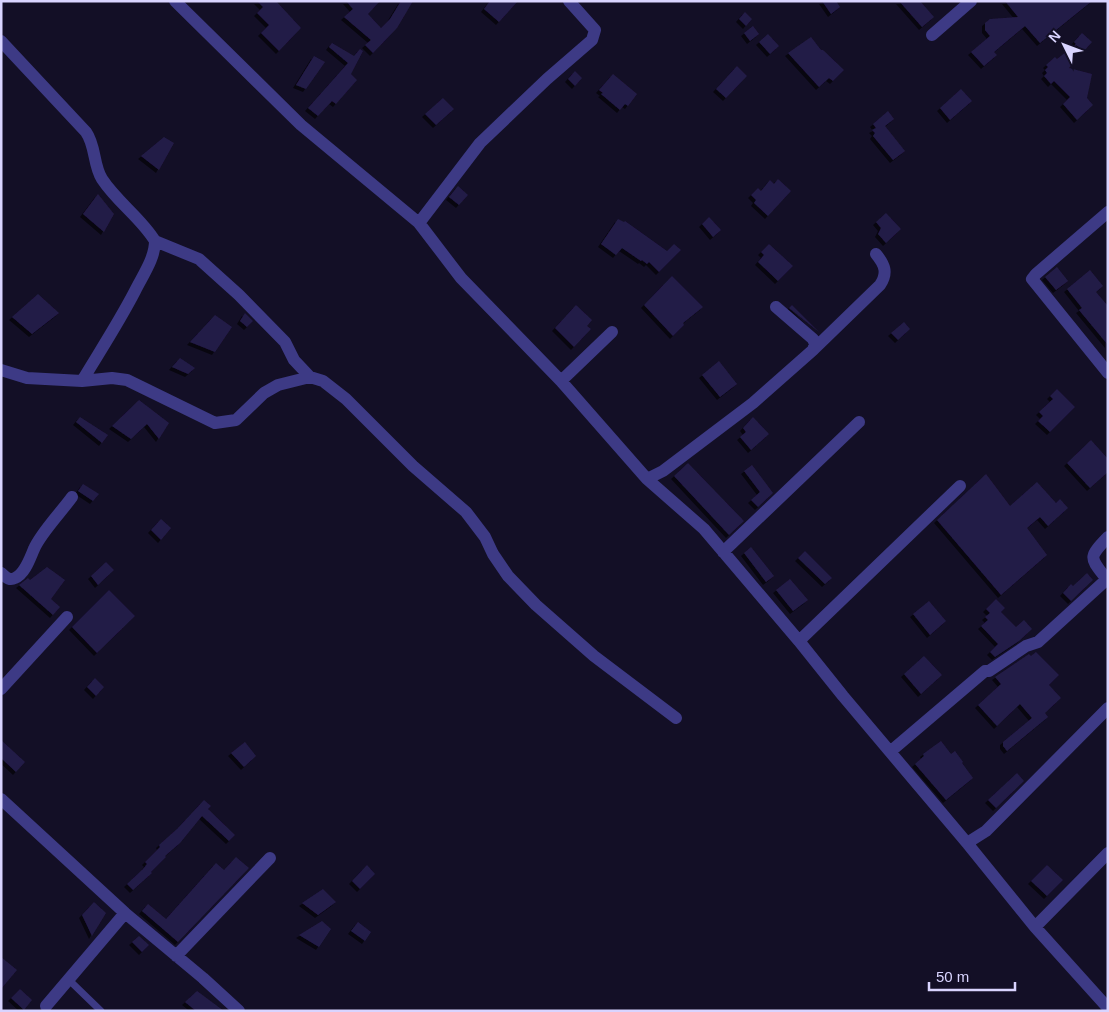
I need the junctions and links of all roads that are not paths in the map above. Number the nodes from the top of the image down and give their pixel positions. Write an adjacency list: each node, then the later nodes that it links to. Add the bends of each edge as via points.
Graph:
1 (175, 1): 7 (street, via 301,125)
2 (569, 1): 7 (street, via 595,30 592,40 480,143)
3 (970, 1): 4 (street)
4 (932, 35)
5 (1, 41): 8 (street, via 86,132 104,181)
6 (1108, 212): 14 (street, via 1032,279)
7 (419, 223): 16 (street, via 461,278)
8 (155, 241): 15 (street, via 199,259 285,342 294,360); 17 (street, via 147,269 114,331)
9 (876, 254): 12 (street, via 886,269 884,279)
10 (776, 306): 12 (street, via 813,339)
11 (612, 332): 16 (street)
12 (813, 350): 19 (street, via 745,409 663,471)
13 (1, 370): 17 (street, via 27,378)
14 (1108, 373)
15 (310, 377): 17 (street, via 278,385 264,392 236,420 215,423 127,380); 30 (street, via 323,381 346,400 413,466 466,512 508,576 536,605 594,656)
16 (561, 380): 19 (street)
17 (82, 381)
18 (859, 422): 23 (street)
19 (647, 479): 23 (street, via 704,529)
20 (960, 486): 27 (street)
21 (72, 497): 24 (street, via 34,547 30,560 18,576 13,580)
22 (1108, 536): 25 (street, via 1092,558)
23 (723, 552): 27 (street)
24 (1, 574)
25 (1107, 581): 31 (street, via 1038,642 985,671)
26 (67, 618): 28 (street)
27 (799, 641): 31 (street)
28 (1, 689)
29 (1108, 708): 33 (street, via 986,831)
30 (676, 718)
31 (891, 751): 33 (street)
32 (1, 799): 36 (street)
33 (968, 843): 37 (street)
34 (1108, 853): 37 (street)
35 (270, 858): 38 (street)
36 (125, 913): 38 (street); 39 (street)
37 (1035, 927): 41 (street)
38 (176, 956): 43 (street)
39 (69, 980): 40 (street); 42 (lane)
40 (46, 1006)
41 (1108, 1008)
42 (101, 1011)
43 (239, 1011)

